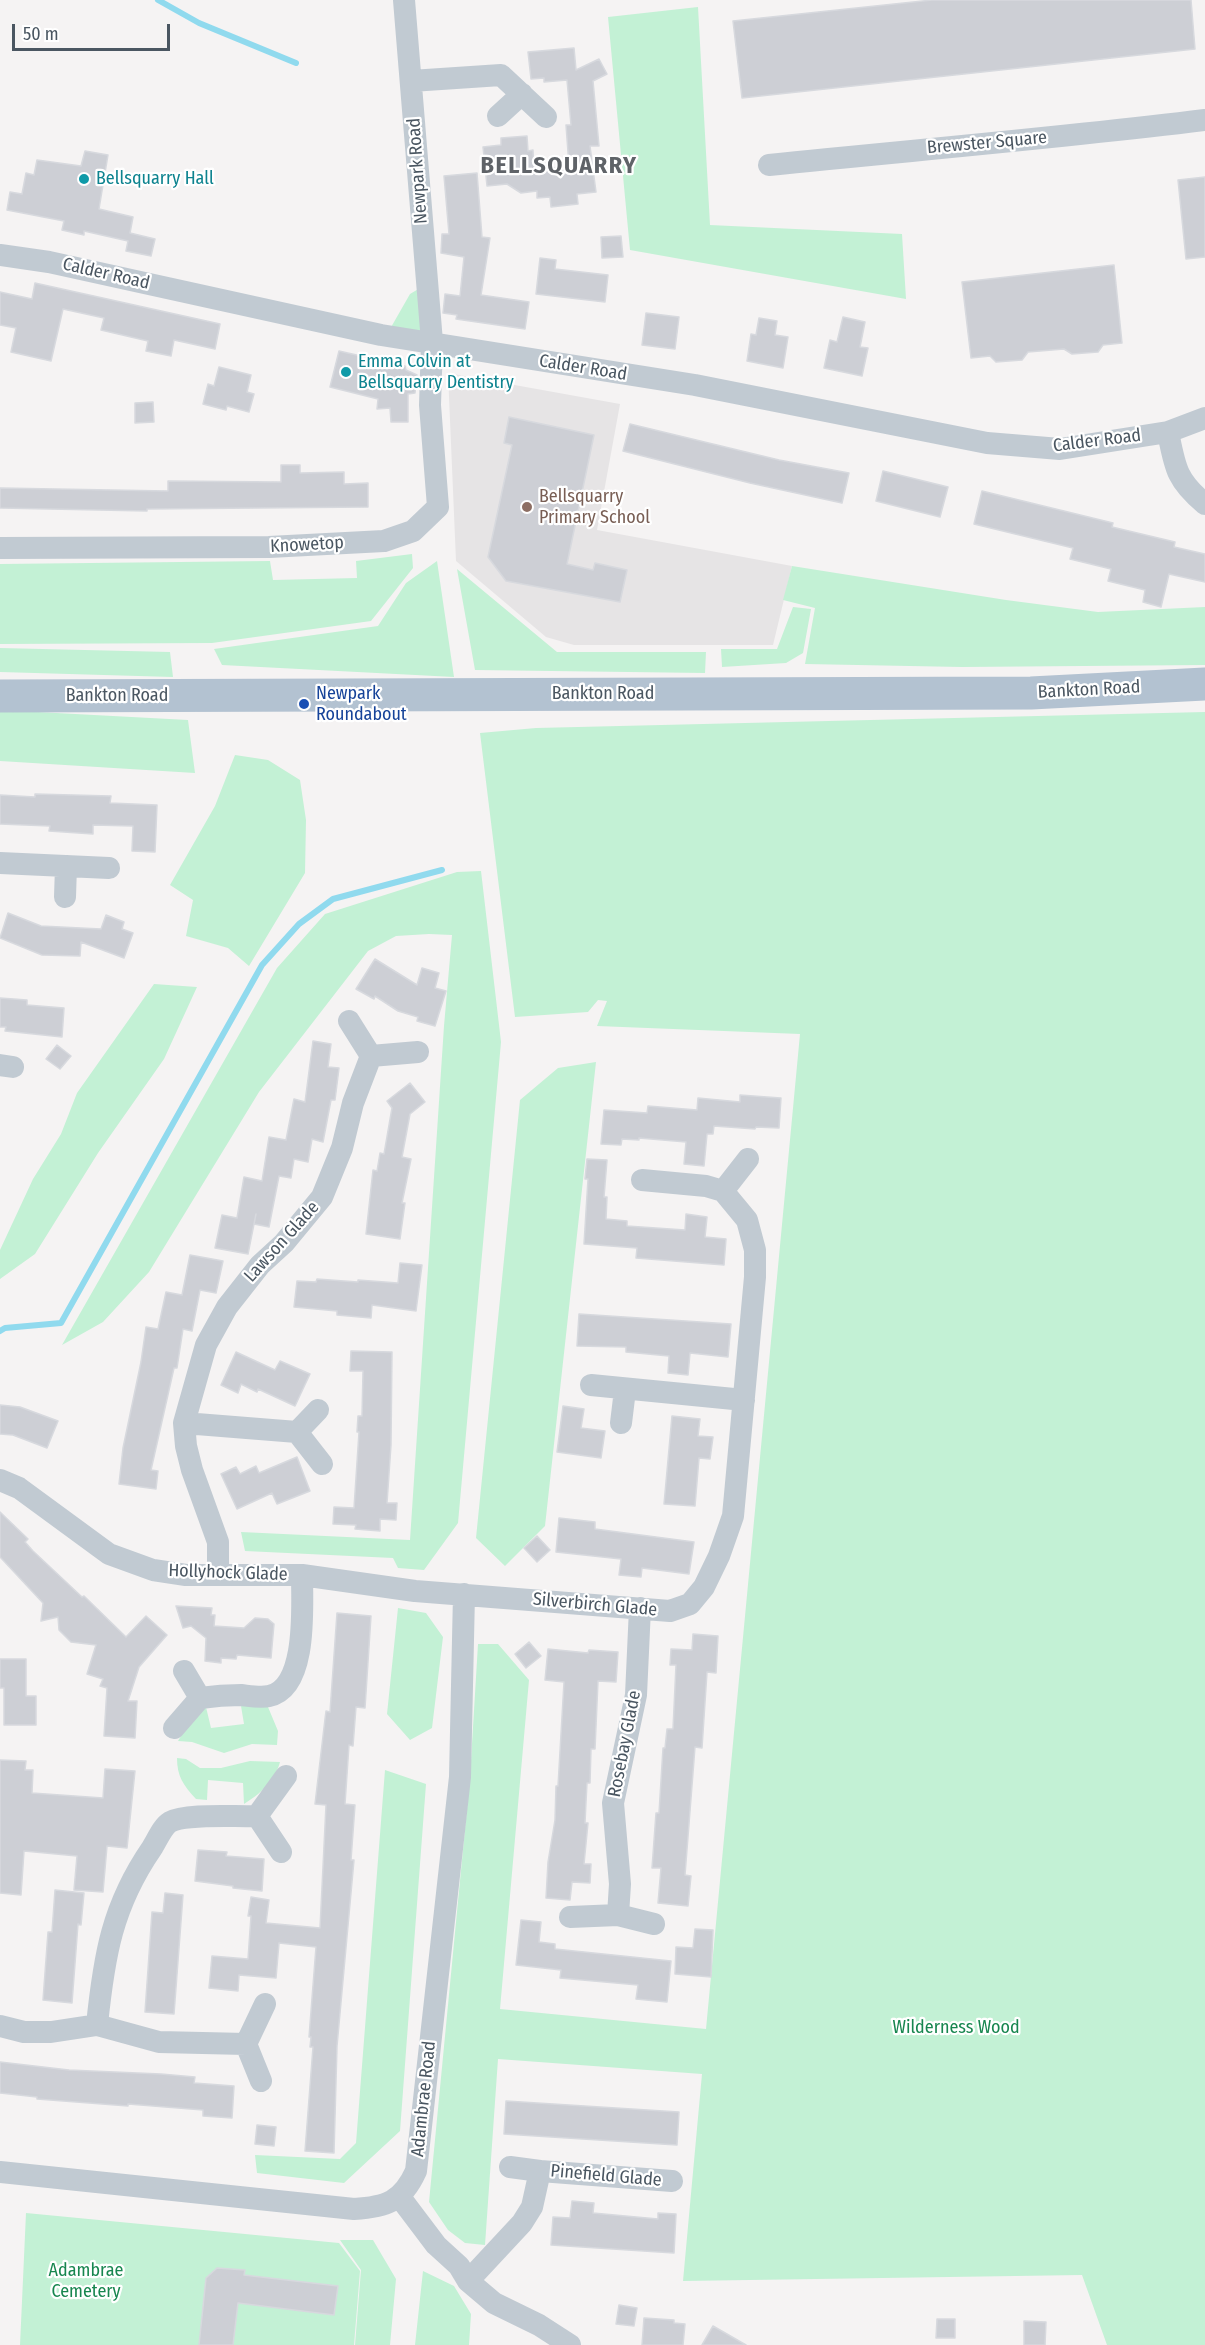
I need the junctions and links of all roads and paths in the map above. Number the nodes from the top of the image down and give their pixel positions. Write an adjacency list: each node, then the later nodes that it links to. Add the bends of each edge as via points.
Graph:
1 (404, 0): 2 (street, Newpark Road)
2 (411, 81): 3 (street, via 501,75); 9 (street, Newpark Road)
3 (522, 94): 4 (street); 5 (street)
4 (498, 116)
5 (546, 117)
6 (1205, 120): 7 (street, Brewster Square)
7 (770, 165)
8 (0, 255): 9 (street, Calder Road, via 49,261 381,335)
9 (432, 342): 11 (street, Calder Road, via 695,385 987,443 1060,449); 13 (street, Knowetop, via 430,405 438,507 413,531 384,541 269,547)
10 (1205, 418): 11 (street, Calder Road)
11 (1168, 432): 12 (street, via 1176,469 1187,490)
12 (1205, 504)
13 (0, 552)
14 (1205, 684): 15 (main road, Bankton Road, via 1019,693)
15 (0, 696)
16 (0, 862): 17 (street)
17 (66, 866): 18 (street); 19 (street)
18 (109, 868)
19 (65, 897)
20 (349, 1022): 22 (street)
21 (418, 1052): 22 (street)
22 (371, 1056): 31 (street, Lawson Glade, via 322,1197 227,1307 206,1346)
23 (748, 1159): 25 (street)
24 (642, 1180): 25 (street)
25 (723, 1191): 28 (street, Silverbirch Glade, via 747,1220 755,1250)
26 (591, 1385): 27 (street)
27 (625, 1390): 28 (street); 30 (street)
28 (744, 1400): 38 (street, Silverbirch Glade, via 733,1516 704,1587 690,1604 670,1611)
29 (318, 1410): 32 (street)
30 (621, 1422)
31 (184, 1423): 32 (street); 35 (street, Lawson Glade, via 192,1470 218,1542)
32 (297, 1432): 33 (street)
33 (322, 1464)
34 (0, 1480): 35 (street, Hollyhock Glade, via 20,1488 109,1554 153,1570)
35 (218, 1574): 36 (street, Hollyhock Glade)
36 (302, 1575): 37 (street, Hollyhock Glade); 40 (street, Hollyhock Glade, via 298,1654 286,1688 270,1696)
37 (464, 1594): 38 (street, Silverbirch Glade); 57 (street, Adambrae Road, via 460,1777 416,2171 410,2186)
38 (640, 1608): 45 (street, Rosebay Glade, via 636,1695 613,1803 620,1884)
39 (184, 1671): 40 (street)
40 (200, 1698): 41 (street)
41 (174, 1728)
42 (286, 1776): 43 (street)
43 (257, 1816): 44 (street); 49 (street, via 187,1816 169,1822 118,1909 103,1970)
44 (281, 1852)
45 (618, 1915): 46 (street); 47 (street)
46 (570, 1917)
47 (654, 1924)
48 (265, 2004): 51 (street)
49 (97, 2025): 50 (street, via 51,2032 24,2032); 51 (street, via 159,2042)
50 (0, 2026)
51 (246, 2044): 52 (street)
52 (261, 2081)
53 (510, 2166): 54 (street, Pinefield Glade)
54 (540, 2170): 56 (street, Pinefield Glade); 58 (street, Pinefield Glade, via 532,2207 522,2223)
55 (0, 2172): 57 (street, via 354,2210 376,2208)
56 (672, 2181)
57 (399, 2196): 58 (street)
58 (468, 2281): 59 (street, via 494,2303)
59 (570, 2345)

